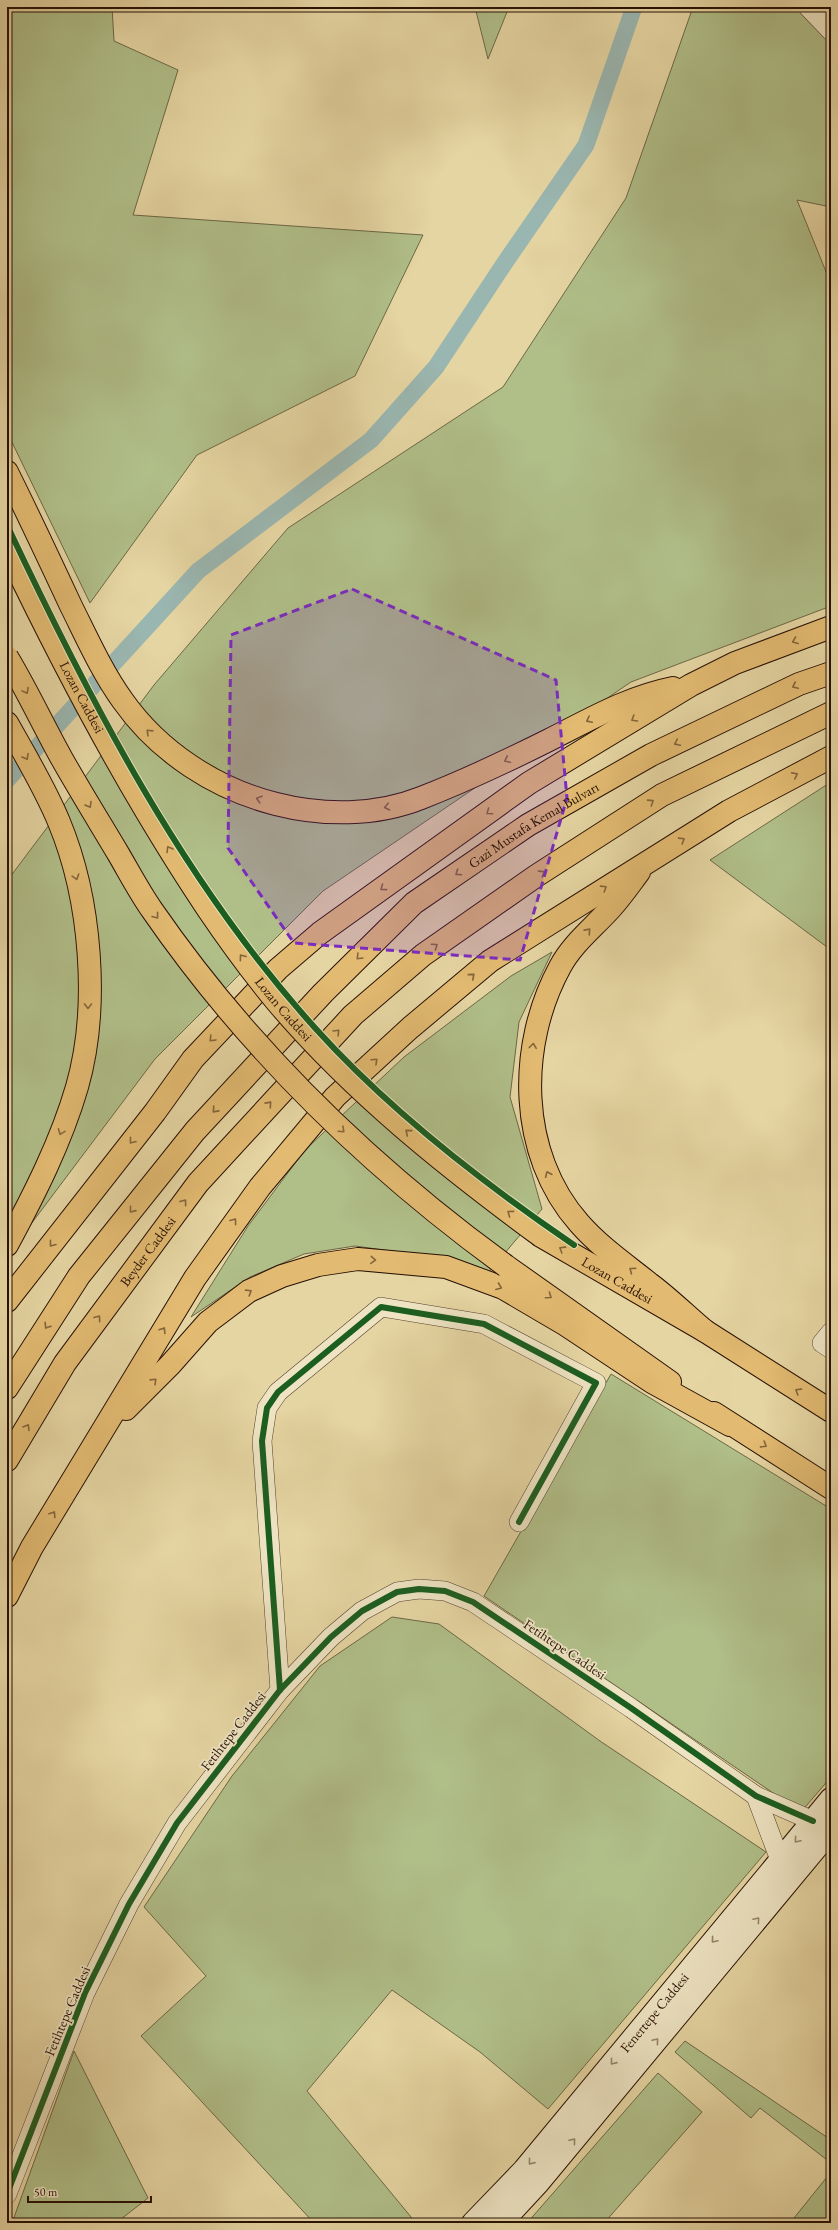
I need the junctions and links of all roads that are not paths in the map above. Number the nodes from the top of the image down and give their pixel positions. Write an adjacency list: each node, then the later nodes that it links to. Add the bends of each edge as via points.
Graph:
1 (808, 7): 2 (street)
2 (831, 32)
3 (7, 472): 8 (main road, one-way to 3, via 649,693 461,782 418,799 372,810 306,811 260,800 234,791 186,763 162,744 123,701 101,667)
4 (7, 548): 15 (main road, Lozan Caddesi, one-way to 4, bridge, via 541,1236 460,1176 391,1118 312,1040 248,965 191,887 92,719)
5 (831, 627): 8 (main road, one-way to 8, via 735,663)
6 (7, 657): 20 (main road, one-way to 20, bridge, via 62,759 151,909 199,974 306,1097 391,1176 448,1224)
7 (831, 672): 18 (main road, Gazi Mustafa Kemal Bulvarı, one-way to 18, via 799,684 651,755 528,825 414,903 279,1039 195,1131 79,1276)
8 (691, 685): 14 (main road, one-way to 14, via 529,783 320,933 278,969 194,1059)
9 (831, 713): 22 (main road, Beyder Caddesi, one-way to 9, via 65,1363 198,1183 353,1015 423,954 536,876 662,796)
10 (7, 723): 13 (main road, one-way to 13, via 59,823 78,883 89,970 88,1029 77,1086 60,1136)
11 (831, 757): 12 (main road, one-way to 11, via 728,811)
12 (649, 860): 15 (main road, one-way to 12, via 651,1284 602,1246 561,1201 541,1158 532,1117 530,1072 536,1027 560,966 588,931 612,908); 21 (main road, one-way to 12, via 155,1342 226,1233 282,1159 336,1097 410,1028 490,961)
13 (9, 1242)
14 (7, 1300)
15 (705, 1332): 19 (main road, Lozan Caddesi, one-way to 15)
16 (831, 1332): 17 (street, via 822,1343)
17 (831, 1349)
18 (7, 1388)
19 (831, 1411)
20 (730, 1425): 21 (main road, one-way to 20, via 170,1365 208,1322 249,1291 282,1276 318,1265 358,1259 446,1267 503,1288 566,1325 652,1382); 23 (main road, one-way to 23)
21 (106, 1428): 25 (main road, one-way to 21)
22 (7, 1460)
23 (831, 1488)
24 (519, 1522): 28 (street, via 596,1383 484,1324 381,1307 278,1392 267,1408 262,1441)
25 (32, 1547): 26 (main road); 27 (main road)
26 (7, 1575)
27 (7, 1596)
28 (280, 1690): 29 (street, Fetihtepe Caddesi, via 331,1637 362,1611 397,1592 419,1589 445,1591 473,1602); 33 (street, Fetihtepe Caddesi, via 177,1823 129,1904 85,1993)
29 (756, 1796): 31 (street, Fetihtepe Caddesi); 32 (street)
30 (831, 1799): 31 (main road, Fenertepe Caddesi)
31 (822, 1826): 32 (main road, Fenertepe Caddesi, one-way to 32); 35 (main road, Fenertepe Caddesi, one-way to 31, via 538,2183)
32 (780, 1860): 34 (main road, Fenertepe Caddesi, one-way to 34, via 524,2170)
33 (7, 2194)
34 (473, 2223)
35 (501, 2223)

